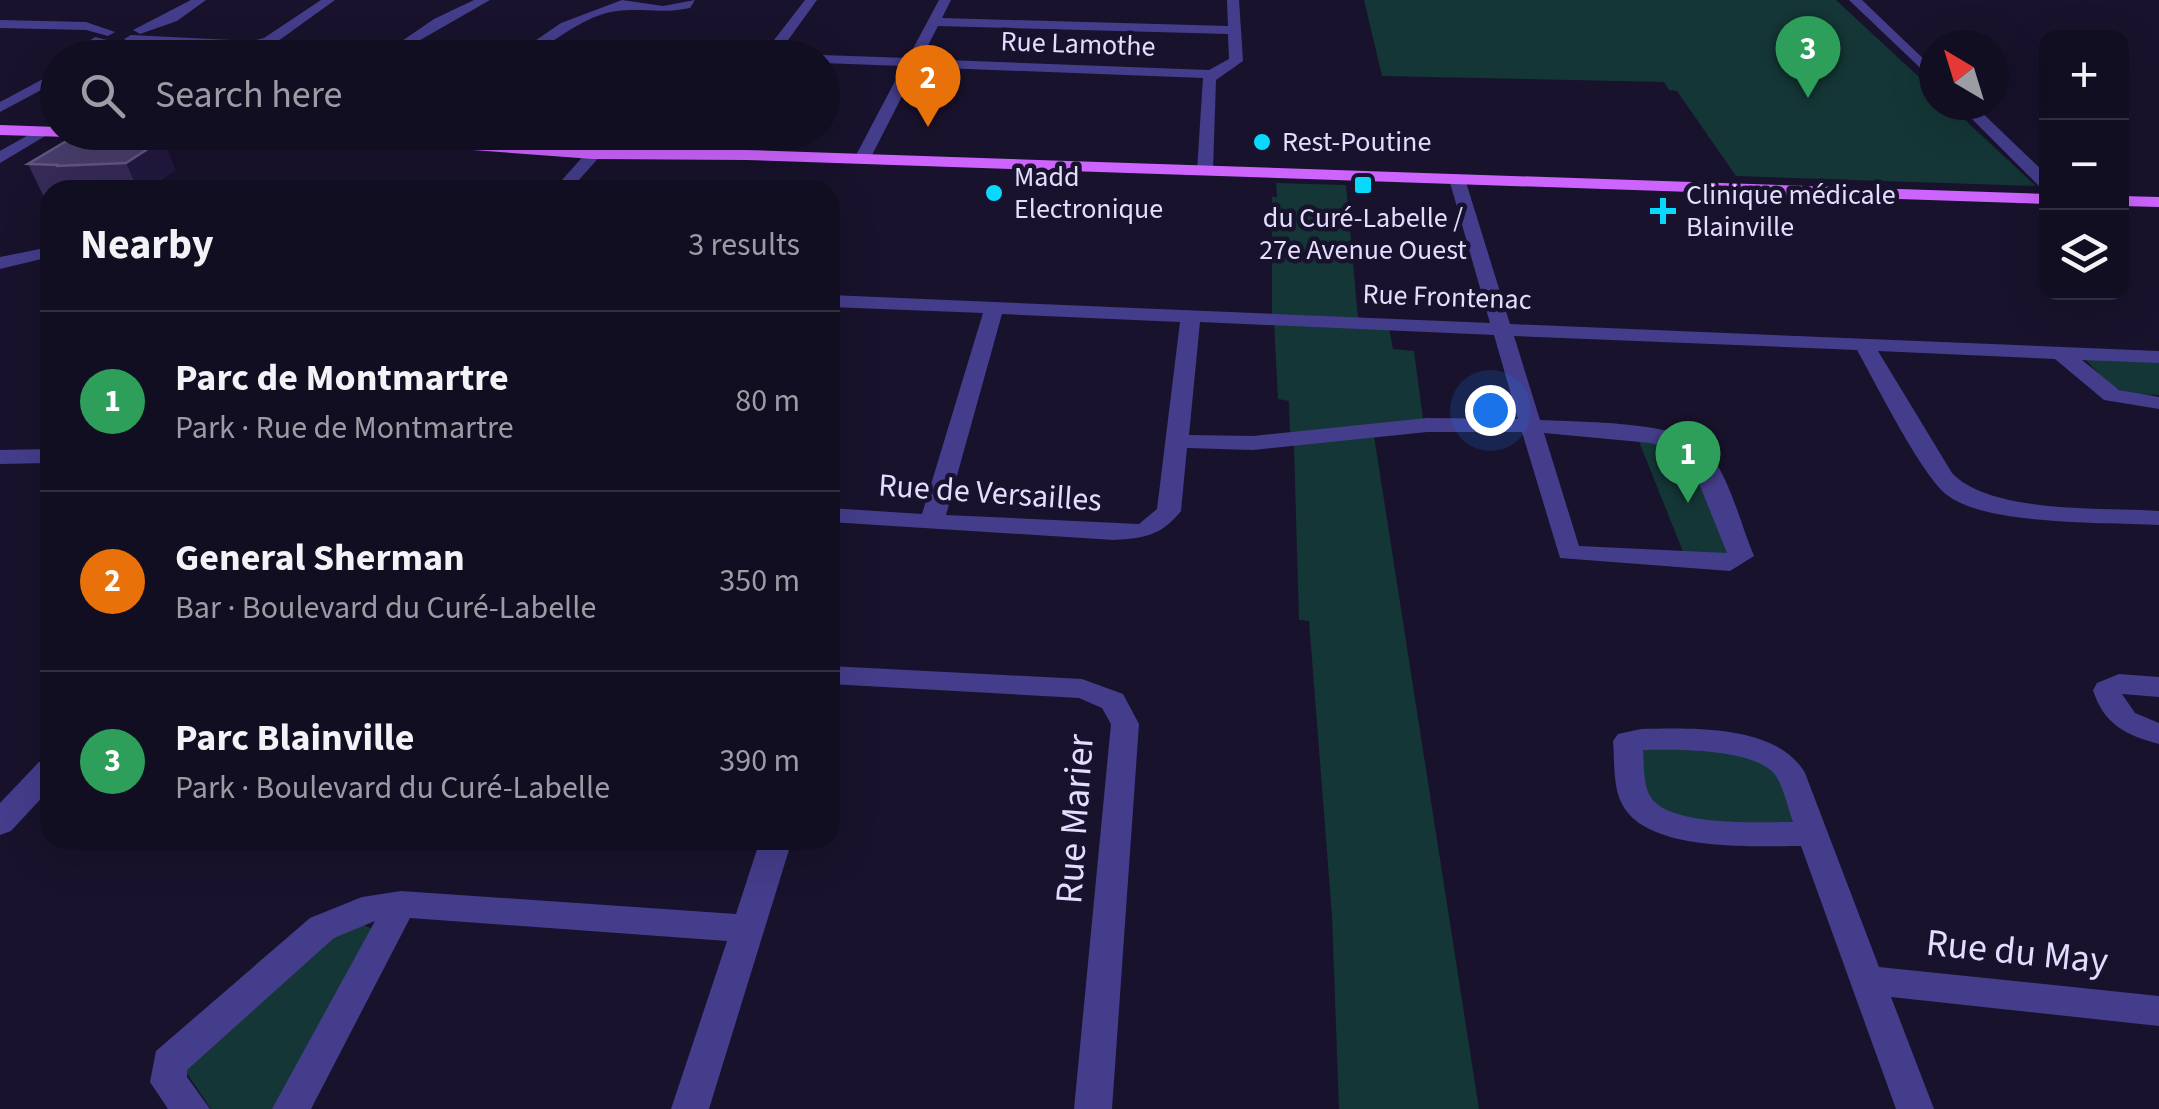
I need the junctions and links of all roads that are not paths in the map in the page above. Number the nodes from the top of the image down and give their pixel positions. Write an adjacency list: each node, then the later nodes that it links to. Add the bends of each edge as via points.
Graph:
1 (200, 0): 14 (street)
2 (329, 0): 18 (street)
3 (484, 0): 19 (street)
4 (634, 0): 10 (street)
5 (690, 0): 10 (street, via 663,10)
6 (811, 0): 21 (street)
7 (945, 0): 11 (street)
8 (1233, 0): 13 (street)
9 (1855, 0): 24 (street)
10 (613, 7): 20 (street)
11 (934, 22): 13 (street); 23 (street)
12 (0, 24): 15 (street, via 86,26)
13 (1235, 30): 25 (street, via 1236,62)
14 (135, 34): 15 (street); 17 (street)
15 (107, 38): 16 (street)
16 (103, 40)
17 (199, 40)
18 (269, 40)
19 (411, 40)
20 (545, 40)
21 (781, 40)
22 (840, 60): 23 (street, Rue Lamothe)
23 (911, 62): 25 (street, Rue Lamothe); 36 (street)
24 (1919, 62)
25 (1212, 74): 37 (street)
26 (40, 78): 28 (street)
27 (40, 80): 29 (street)
28 (0, 98)
29 (0, 108)
30 (1981, 120): 38 (street)
31 (0, 130): 32 (main road)
32 (40, 131)
33 (40, 139): 35 (street)
34 (598, 150): 36 (main road); 40 (street)
35 (0, 158)
36 (862, 159): 37 (main road)
37 (1205, 170): 39 (main road)
38 (2039, 176)
39 (1458, 179): 41 (main road); 49 (street)
40 (570, 180)
41 (2039, 199)
42 (2129, 201): 43 (main road)
43 (2159, 202)
44 (40, 254): 45 (street)
45 (0, 263)
46 (840, 302): 47 (street, Rue Frontenac)
47 (994, 308): 48 (street, Rue Frontenac); 60 (street)
48 (1191, 316): 49 (street, Rue Frontenac); 55 (street)
49 (1504, 330): 50 (street, Rue Frontenac); 54 (street)
50 (1863, 344): 51 (street, Rue Frontenac); 59 (street, via 1956,491 1996,508)
51 (2061, 353): 52 (street, Rue Frontenac); 53 (street, via 2112,395)
52 (2159, 357)
53 (2159, 403)
54 (1533, 429): 54 (street, via 1676,438 1696,451 1741,556 1730,562 1569,553); 55 (street, via 1427,426 1252,443)
55 (1178, 441): 60 (street, Rue de Versailles, via 1169,511 1146,531)
56 (40, 456): 57 (street)
57 (0, 457)
58 (840, 516): 60 (street, Rue de Versailles)
59 (2159, 518)
60 (932, 522)
61 (840, 677): 75 (street, Rue Marier, via 1082,689 1113,701 1124,724)
62 (2159, 687): 63 (street, via 2119,684 2107,690 2113,712)
63 (2159, 734)
64 (40, 781): 65 (street)
65 (0, 823)
66 (1811, 834): 66 (street, via 1790,773 1774,756 1646,737 1628,741 1636,803 1651,816 1684,829); 70 (street)
67 (773, 850): 69 (street)
68 (401, 904): 69 (street); 72 (street, via 362,910 322,928 169,1063 168,1082); 73 (street)
69 (747, 929): 74 (street)
70 (1866, 980): 71 (street, Rue du May); 76 (street)
71 (2159, 1010)
72 (191, 1109)
73 (291, 1109)
74 (690, 1109)
75 (1093, 1109)
76 (1915, 1109)

